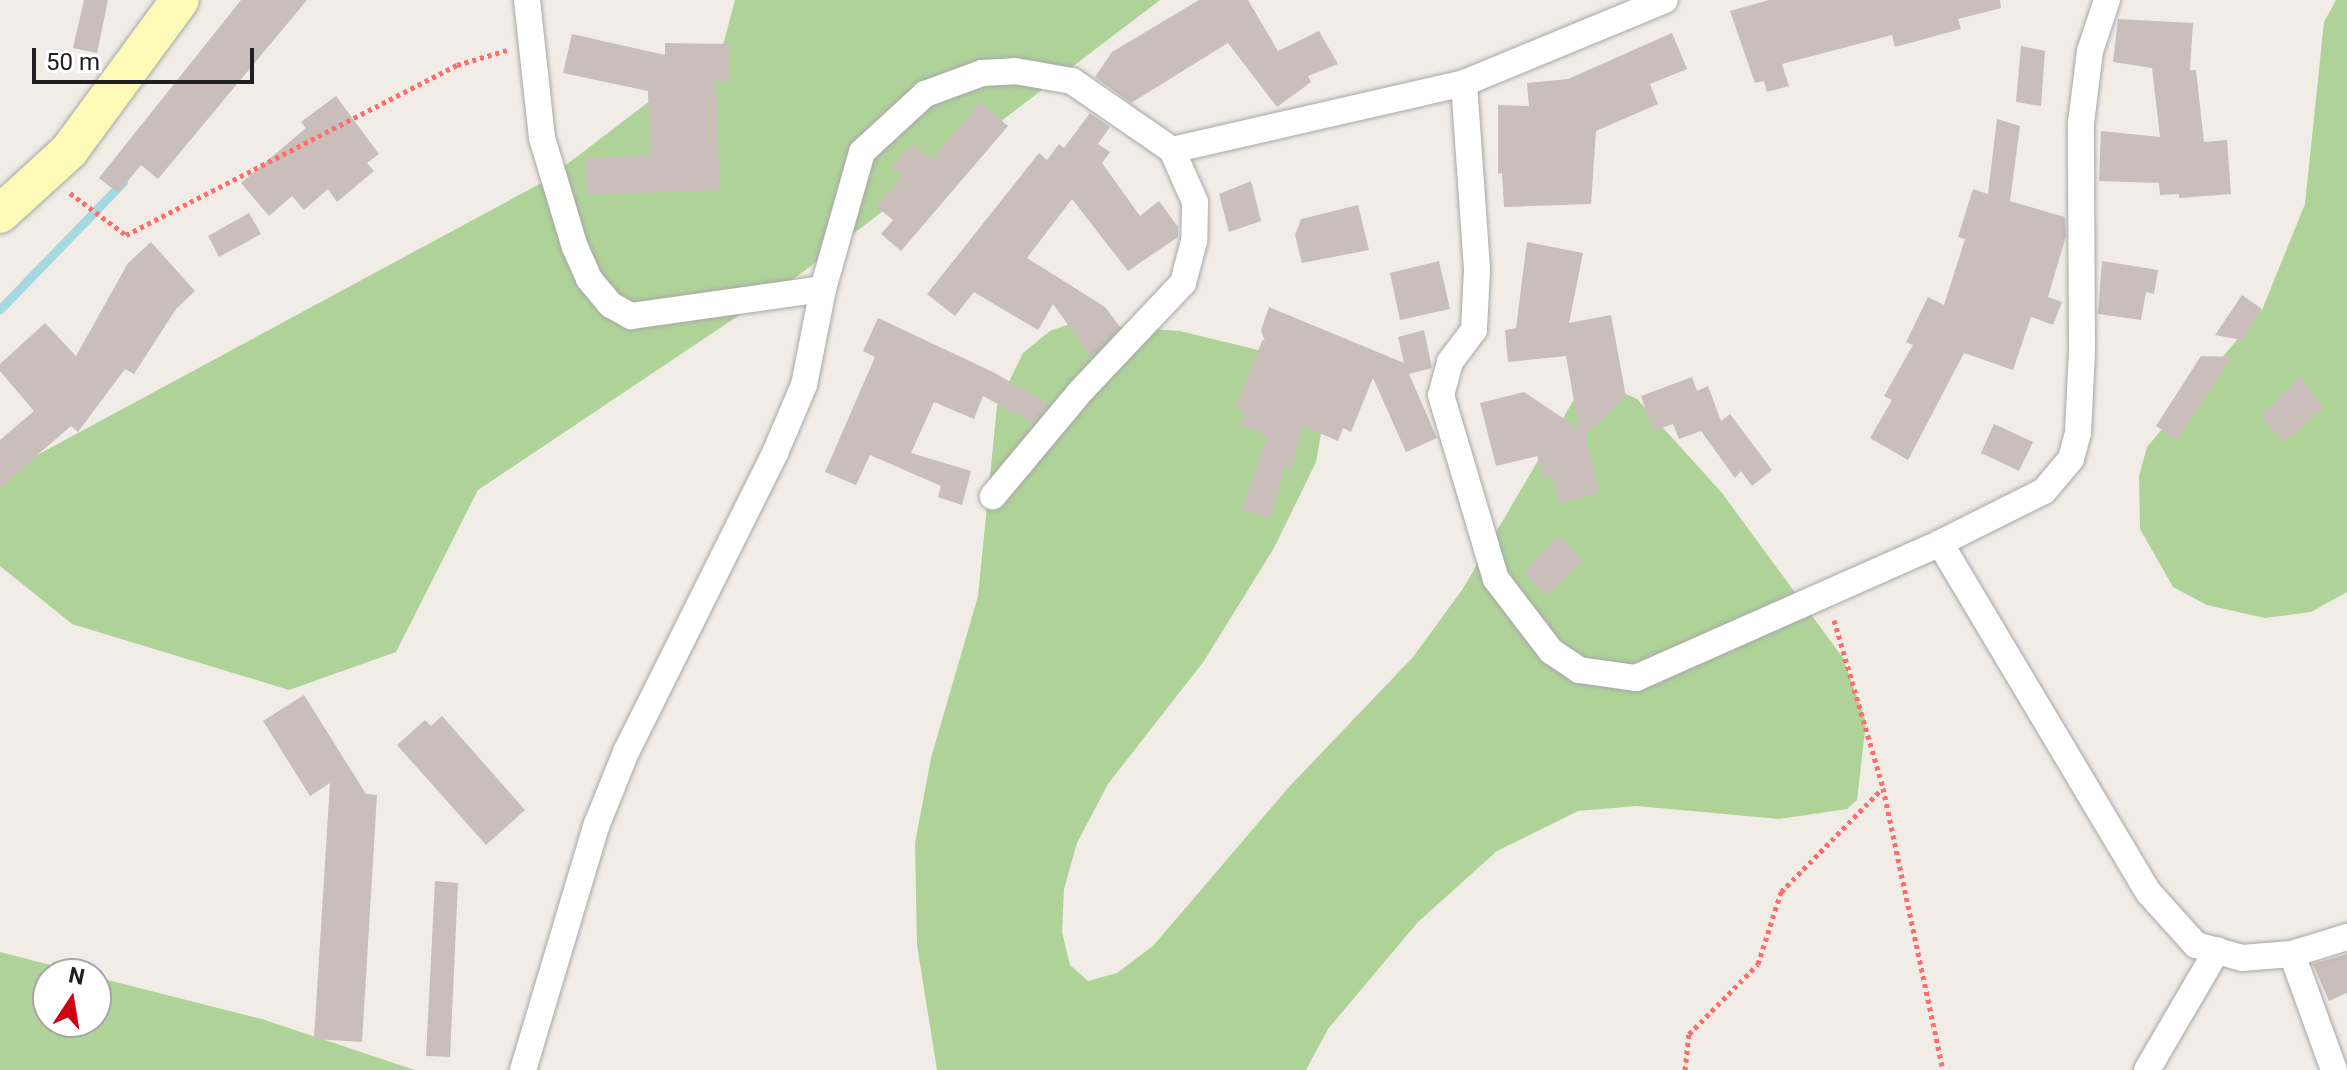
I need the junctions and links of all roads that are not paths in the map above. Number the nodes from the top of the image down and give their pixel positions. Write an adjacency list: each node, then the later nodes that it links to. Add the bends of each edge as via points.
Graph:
1 (180, 0): 7 (main road, via 69,151)
2 (527, 0): 8 (street, via 546,152 575,247 589,279 611,305 631,316)
3 (1665, 0): 5 (street)
4 (2107, 0): 10 (street, via 2090,51 2081,123 2082,351 2078,433 2071,459 2044,491)
5 (1464, 83): 6 (street); 10 (street, via 1477,270 1474,330 1450,362 1441,395 1496,579 1551,651 1579,670 1636,678)
6 (1172, 150): 8 (street, via 1072,81 1015,71 982,73 925,94 862,152); 9 (street, via 1195,202 1194,241 1183,283 1080,392)
7 (0, 214)
8 (823, 289): 14 (street, via 804,385 781,440 626,752 597,824)
9 (993, 496)
10 (1940, 543): 12 (street, via 2149,893 2196,945)
11 (2347, 937): 13 (street)
12 (2217, 950): 13 (street, via 2242,958); 15 (street)
13 (2292, 954): 16 (street)
14 (523, 1070)
15 (2147, 1070)
16 (2334, 1070)

